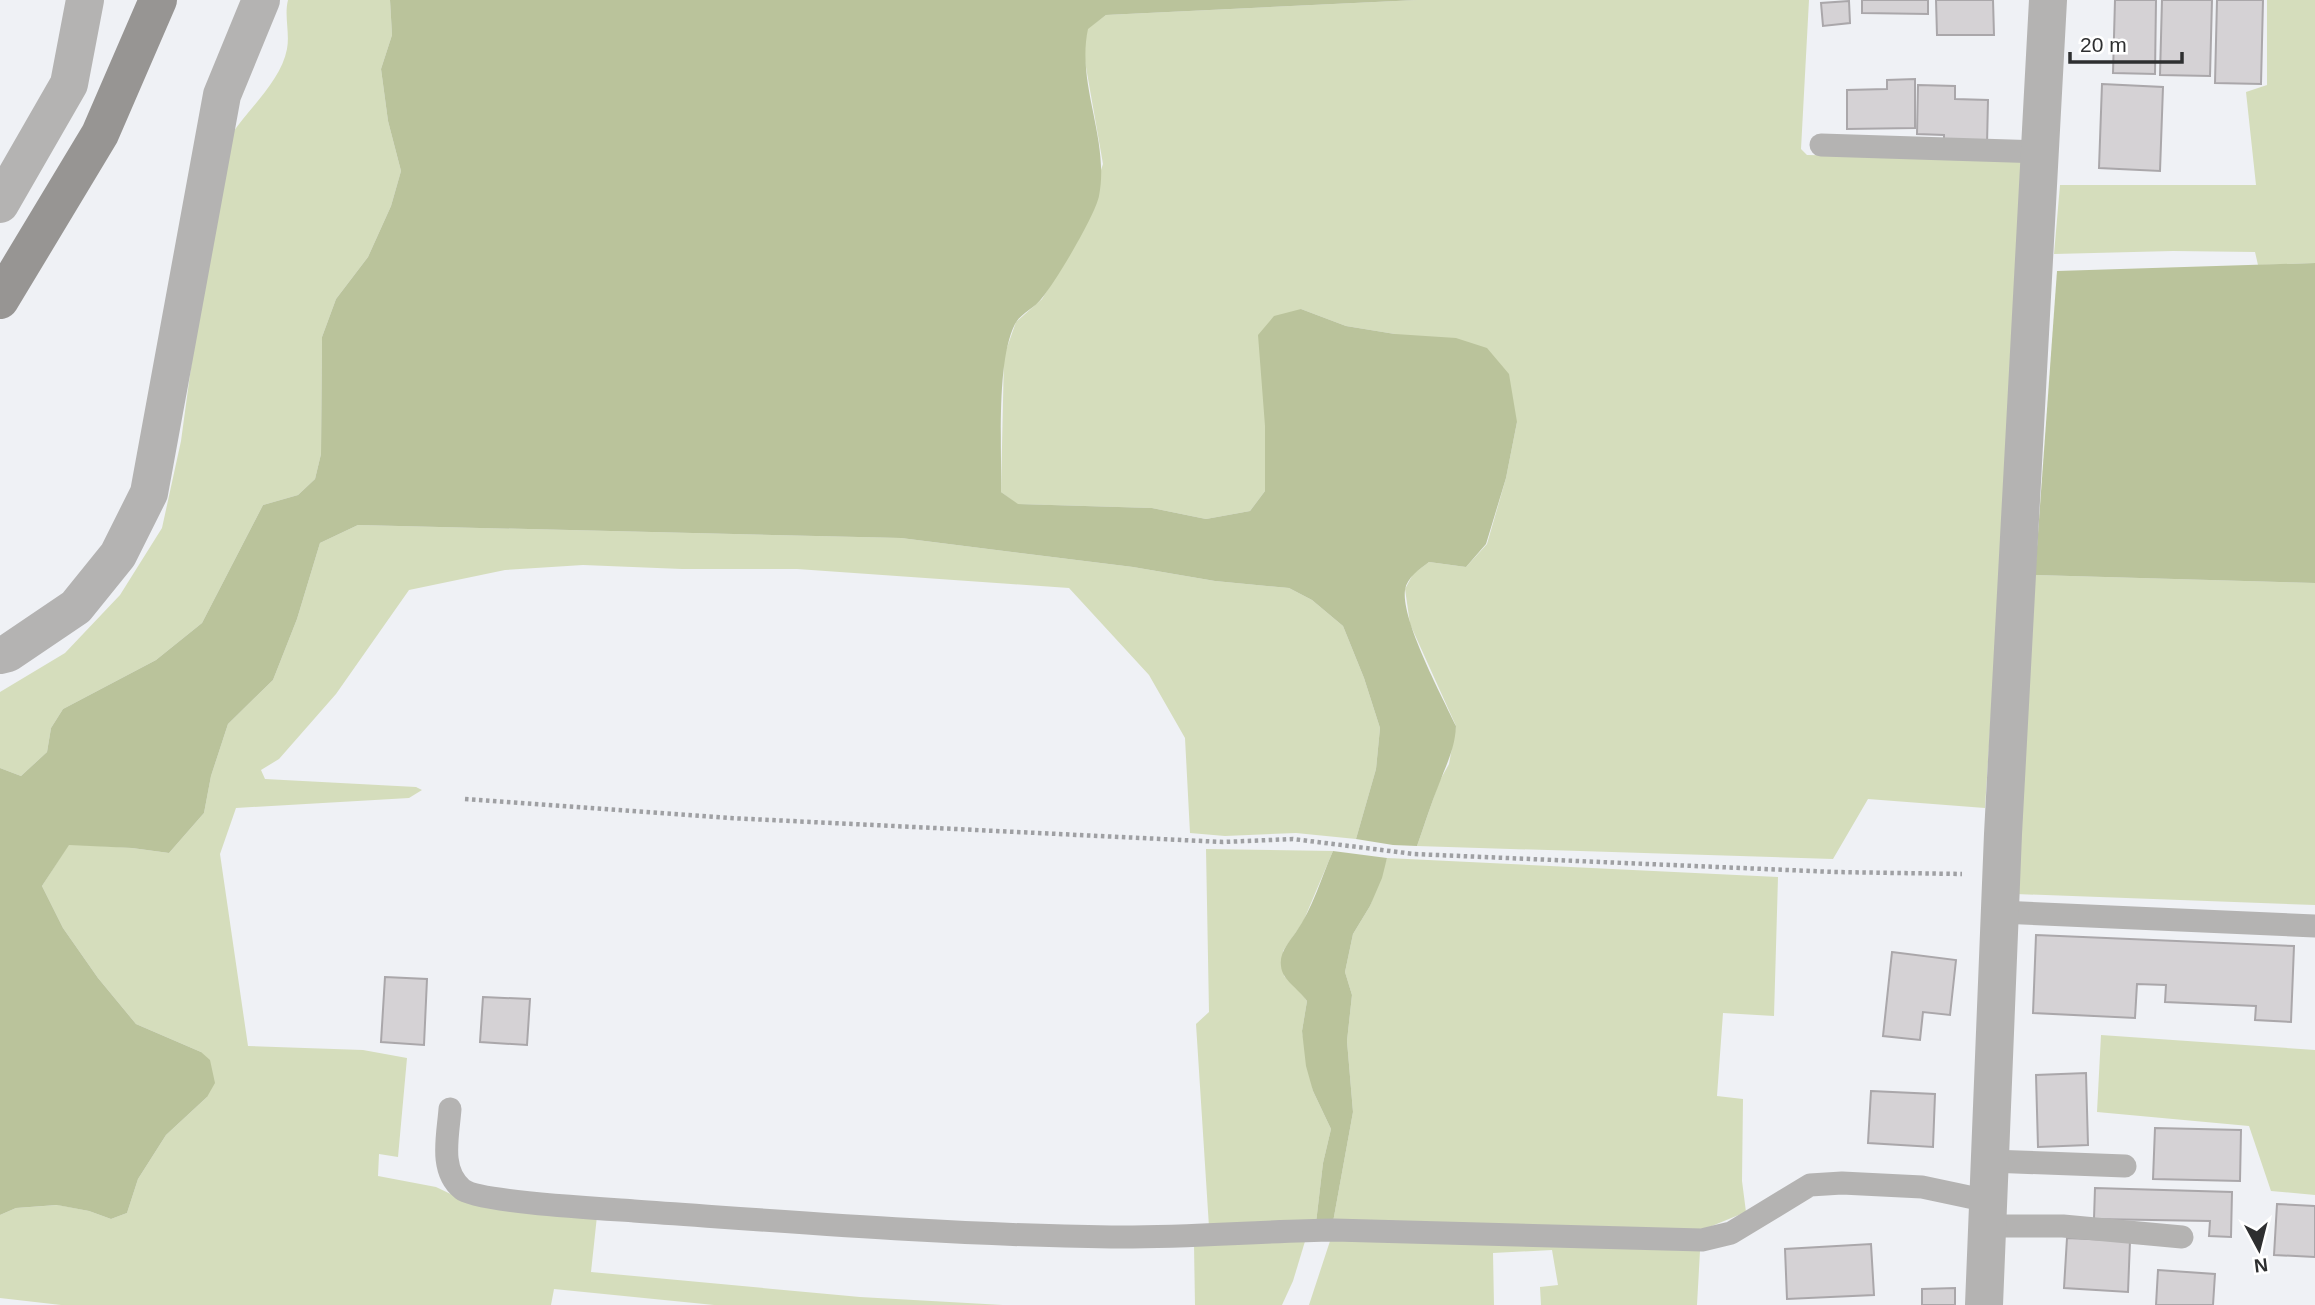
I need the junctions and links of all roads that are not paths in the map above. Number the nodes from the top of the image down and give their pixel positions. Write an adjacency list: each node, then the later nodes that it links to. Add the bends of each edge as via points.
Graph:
1 (85, 0): 7 (street, via 69,84)
2 (158, 0): 8 (main road, via 100,134)
3 (261, 0): 9 (street, via 222,95 149,493 118,555 76,607)
4 (2048, 0): 6 (street)
5 (1821, 145): 6 (lane)
6 (2041, 152): 10 (street)
7 (0, 204)
8 (0, 300)
9 (0, 655)
10 (2000, 912): 11 (lane); 13 (street)
11 (2315, 926)
12 (450, 1109): 15 (lane, via 446,1153 450,1176 464,1191 505,1200 599,1209 986,1234 1201,1237 1334,1230 1702,1240 1731,1233 1810,1185 1842,1183 1922,1187)
13 (1990, 1161): 14 (lane); 15 (street)
14 (2125, 1166)
15 (1987, 1213): 16 (lane, via 2063,1226); 17 (street)
16 (2182, 1237)
17 (1984, 1305)

